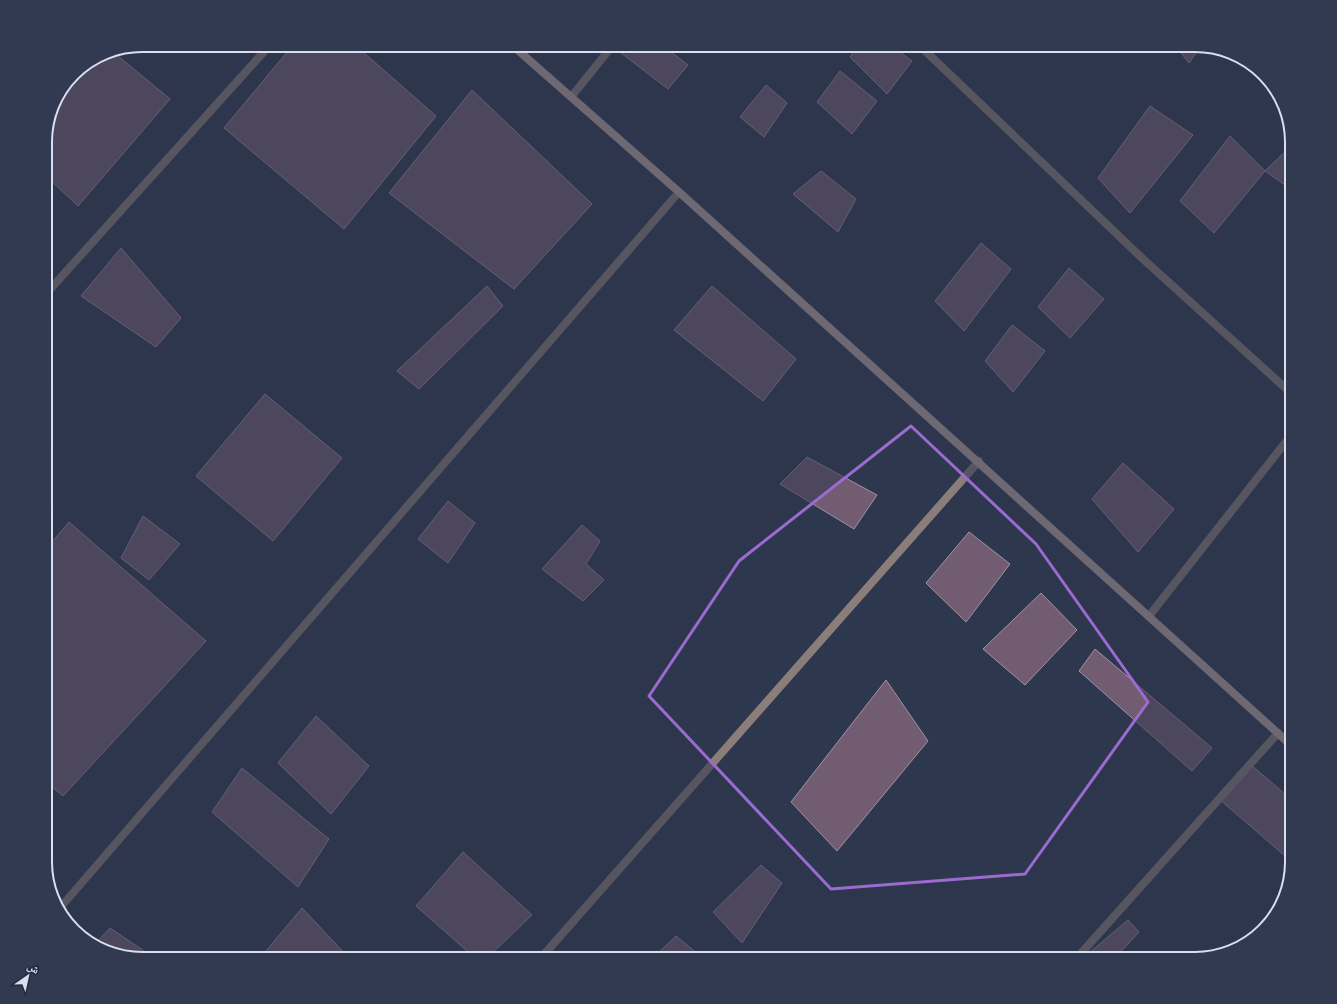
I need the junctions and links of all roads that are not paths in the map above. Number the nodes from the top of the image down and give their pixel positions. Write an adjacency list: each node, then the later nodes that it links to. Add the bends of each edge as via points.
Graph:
1 (264, 52): 7 (street)
2 (520, 52): 5 (street)
3 (607, 52): 5 (street)
4 (926, 52): 8 (street, via 1142,259)
5 (571, 98): 6 (street)
6 (679, 192): 10 (street); 14 (street)
7 (52, 287)
8 (1285, 388)
9 (1285, 443): 11 (street)
10 (979, 462): 11 (street); 15 (street)
11 (1149, 616): 12 (street)
12 (1278, 733): 13 (street); 16 (street)
13 (1285, 740)
14 (63, 905)
15 (546, 952)
16 (1082, 952)

